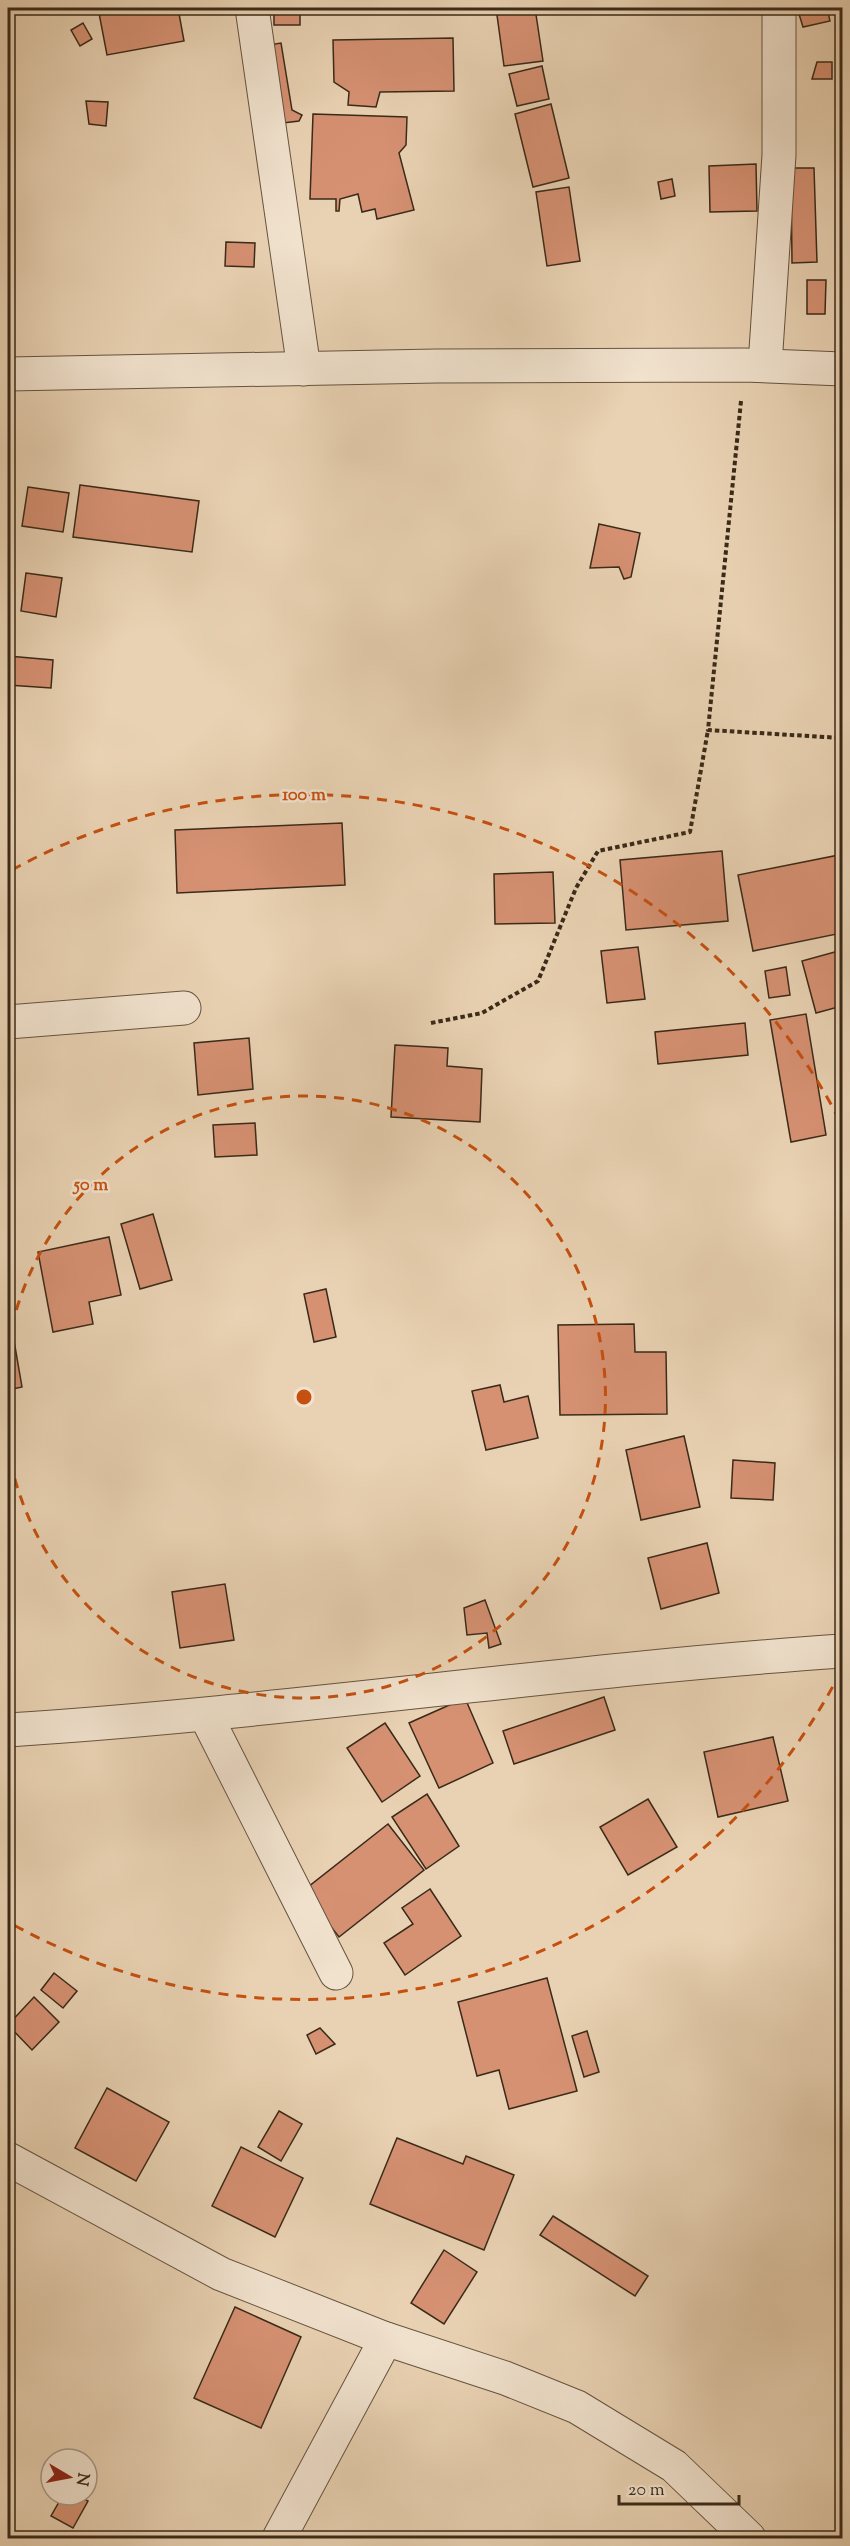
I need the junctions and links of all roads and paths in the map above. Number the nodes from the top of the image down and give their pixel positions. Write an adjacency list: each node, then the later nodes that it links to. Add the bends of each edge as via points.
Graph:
1 (252, 8): 4 (street)
2 (779, 8): 3 (street, via 779,155)
3 (754, 365): 4 (street); 5 (street); 7 (path)
4 (304, 369): 6 (street)
5 (843, 369)
6 (8, 374)
7 (708, 730): 8 (path); 11 (path, via 690,832 598,851 576,888 538,981 482,1013)
8 (843, 738)
9 (184, 1008): 10 (street)
10 (8, 1022)
11 (431, 1023)
12 (843, 1651): 13 (street, via 706,1661)
13 (206, 1716): 14 (street); 15 (street)
14 (8, 1732)
15 (336, 1973)
16 (8, 2159): 17 (street, via 221,2274)
17 (386, 2339): 18 (street, via 505,2378 577,2407 674,2466); 19 (street)
18 (746, 2537)
19 (279, 2538)

